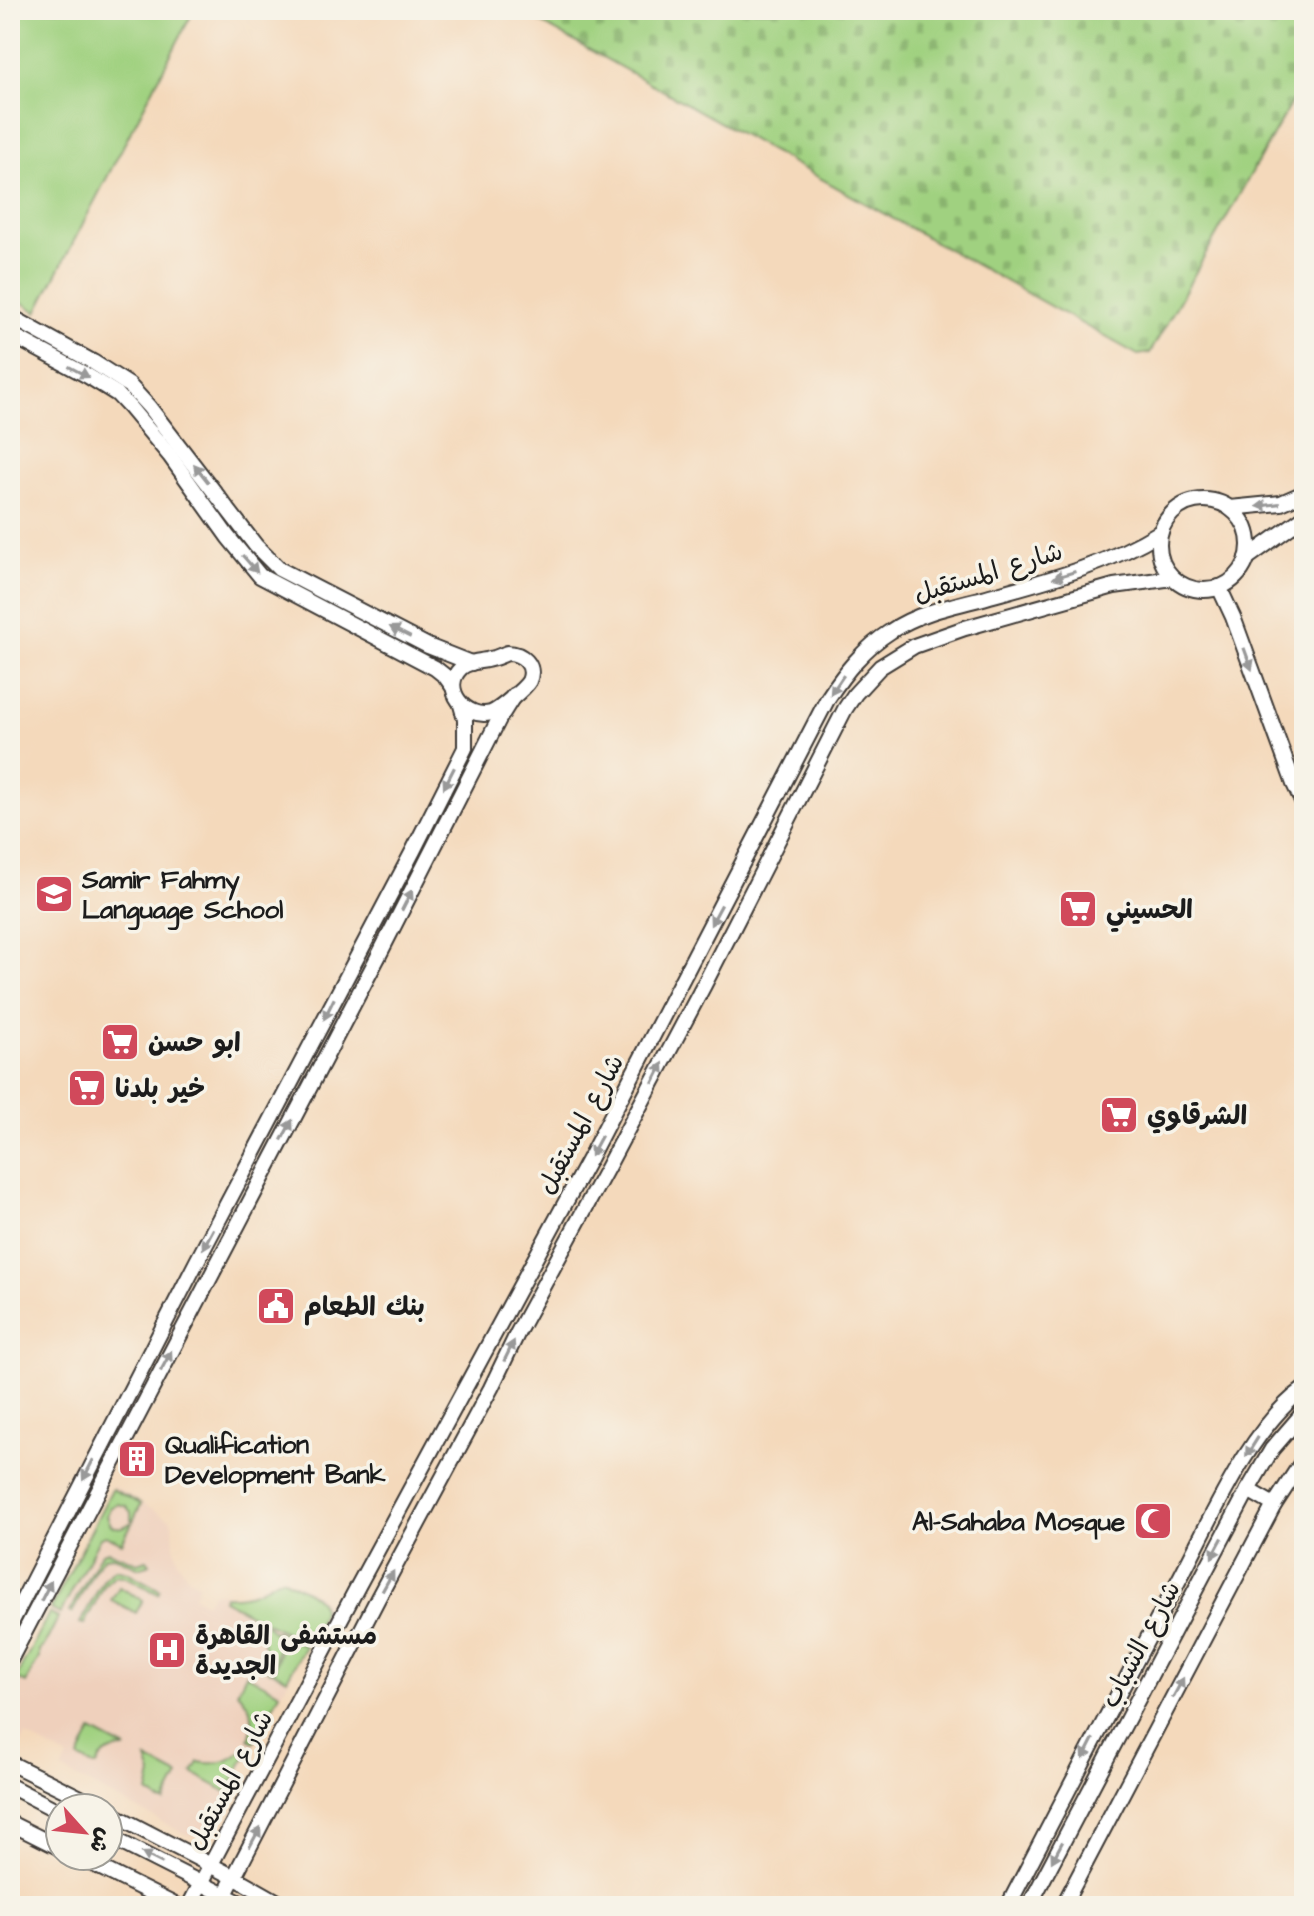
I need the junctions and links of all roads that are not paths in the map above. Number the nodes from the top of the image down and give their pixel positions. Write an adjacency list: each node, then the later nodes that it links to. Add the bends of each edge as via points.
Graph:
1 (10, 316): 10 (street, one-way to 1, via 279,569 129,385)
2 (10, 334): 12 (street, one-way to 12, via 117,394 260,576)
3 (1304, 493): 4 (street, one-way to 4, via 1281,503)
4 (1230, 508): 6 (street, via 1206,499 1187,503 1171,514); 7 (street, via 1247,533)
5 (1304, 517): 7 (street)
6 (1160, 532): 8 (street, via 1160,555); 34 (street, شارع المستقبل, one-way to 34, via 1098,564 907,622 873,643 843,675)
7 (1247, 558): 9 (street, via 1236,576)
8 (1173, 578): 9 (street, via 1200,590); 36 (street, شارع المستقبل, one-way to 8, via 855,694 880,667 914,646 1114,586)
9 (1219, 587): 18 (street, one-way to 18)
10 (442, 653): 11 (street); 12 (street, via 445,665)
11 (471, 663): 13 (street, via 459,669); 14 (street, via 519,654 530,668 529,680)
12 (435, 668): 13 (street)
13 (453, 687): 15 (street)
14 (514, 695): 15 (street, via 490,713); 17 (street)
15 (461, 705): 16 (street)
16 (465, 748): 17 (street, via 476,737); 24 (street, one-way to 24)
17 (483, 750): 25 (street, one-way to 17)
18 (1304, 805)
19 (1304, 1389): 43 (street, one-way to 43, via 1273,1418 1235,1476)
20 (1304, 1412): 22 (street, شارع الشباب, via 1272,1449)
21 (1304, 1459): 23 (street, شارع الشباب)
22 (1248, 1490): 23 (street); 44 (street, شارع الشباب, one-way to 44)
23 (1274, 1505): 45 (street, شارع الشباب, one-way to 23)
24 (10, 1625)
25 (10, 1660)
26 (10, 1763): 28 (street)
27 (10, 1786): 29 (street)
28 (69, 1792)
29 (44, 1804)
30 (124, 1820): 34 (street)
31 (10, 1823): 32 (street)
32 (44, 1840)
33 (124, 1844): 37 (street, one-way to 33)
34 (211, 1865): 36 (street); 37 (street, شارع المستقبل)
35 (109, 1872): 39 (street)
36 (234, 1877): 38 (street, شارع المستقبل); 42 (street)
37 (202, 1884): 38 (street); 40 (street, شارع المستقبل)
38 (222, 1900): 41 (street)
39 (177, 1906)
40 (189, 1906)
41 (246, 1906)
42 (285, 1906)
43 (1008, 1906)
44 (1029, 1906)
45 (1063, 1906)

